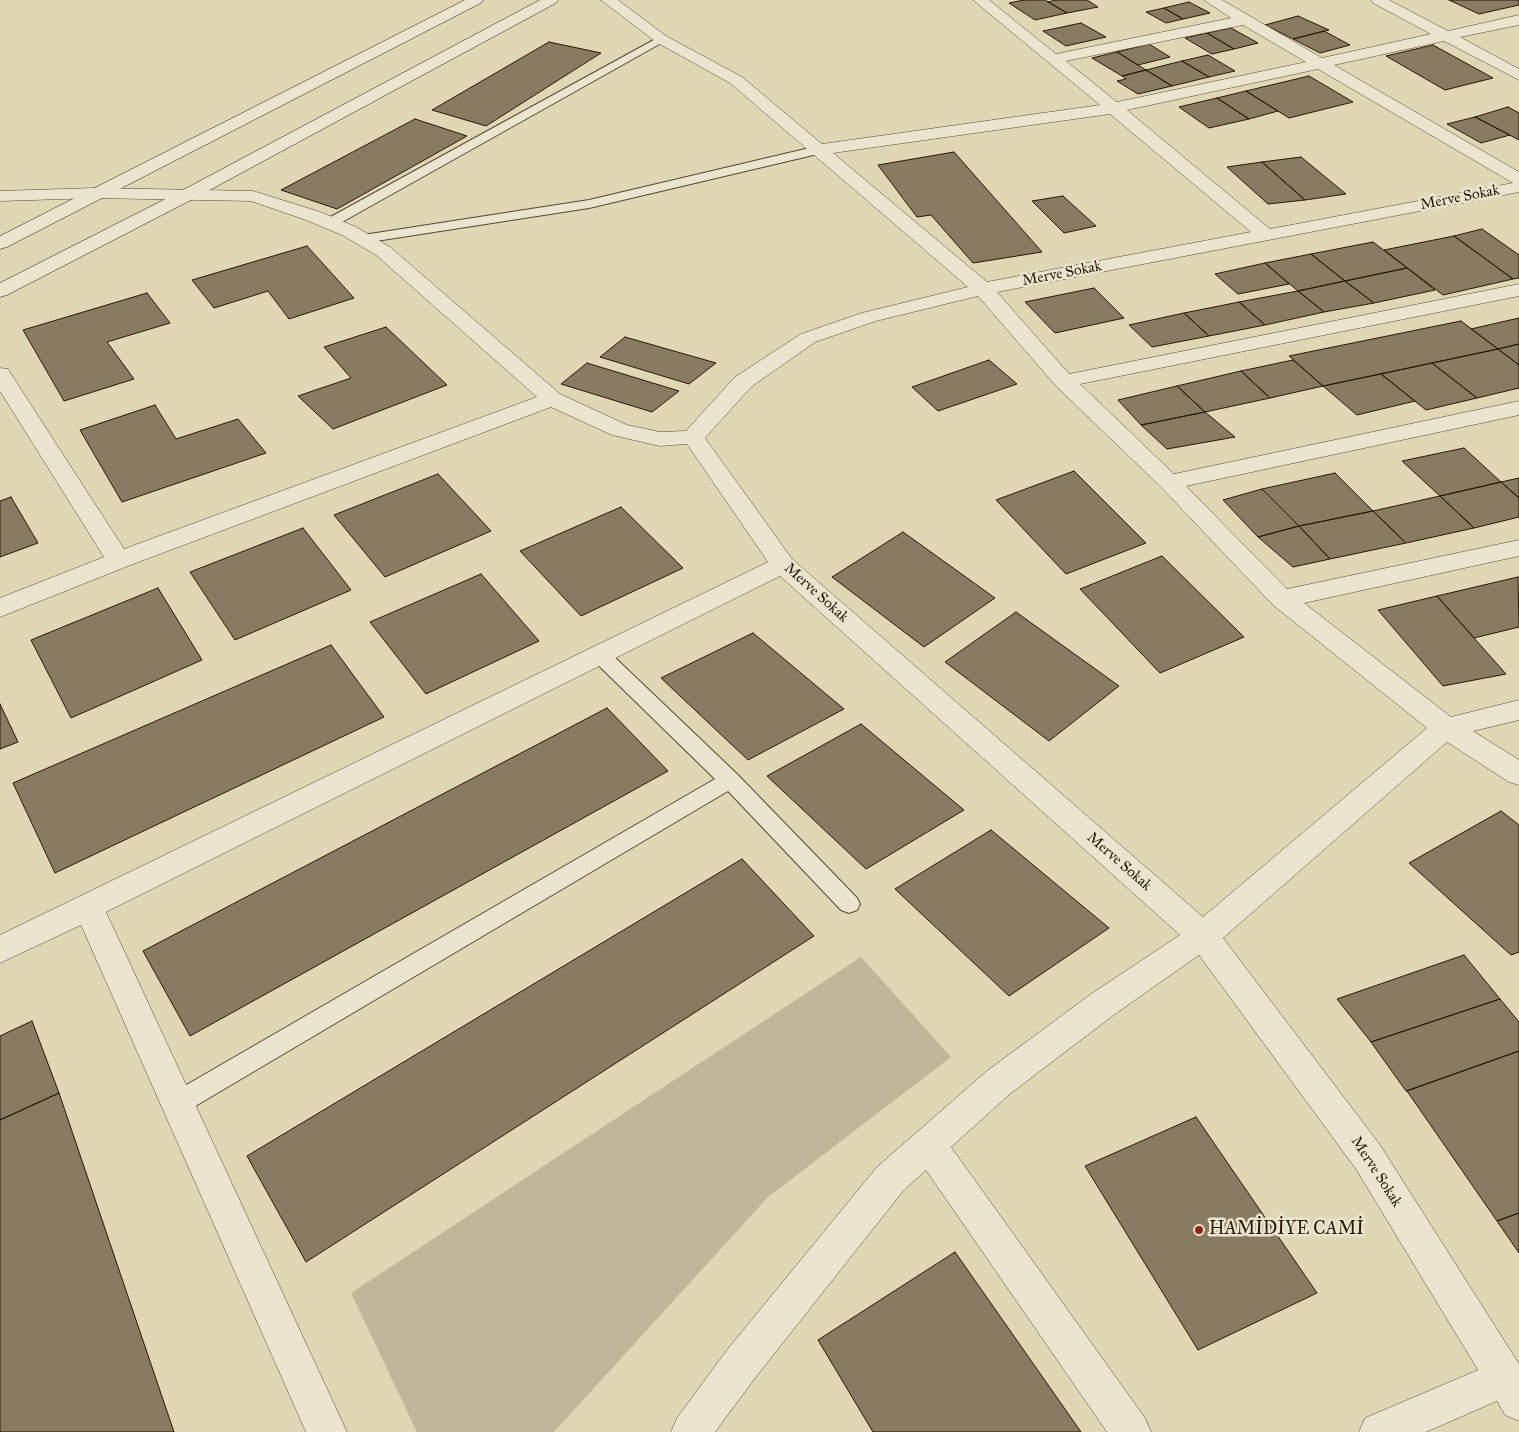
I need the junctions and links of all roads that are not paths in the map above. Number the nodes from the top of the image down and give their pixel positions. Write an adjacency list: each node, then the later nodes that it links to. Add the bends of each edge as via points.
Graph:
1 (476, 0): 18 (street)
2 (551, 0): 19 (street)
3 (608, 0): 10 (street)
4 (980, 0): 11 (street)
5 (1211, 0): 7 (street)
6 (1378, 0): 9 (street)
7 (1244, 20): 11 (street); 12 (street)
8 (1519, 20): 9 (street)
9 (1444, 35): 12 (street); 13 (street)
10 (661, 39): 15 (street, via 736,80); 21 (lane)
11 (1054, 59): 14 (street)
12 (1320, 64): 14 (street); 16 (street)
13 (1519, 75)
14 (1114, 108): 15 (street); 22 (street)
15 (818, 150): 23 (lane, via 589,204); 25 (street)
16 (1519, 179)
17 (1519, 187): 22 (street, Merve Sokak)
18 (95, 193): 19 (street); 20 (street); 24 (street)
19 (189, 194): 21 (street, via 253,196); 27 (street)
20 (0, 196)
21 (330, 223): 23 (street)
22 (1266, 235): 25 (street, Merve Sokak)
23 (363, 239): 30 (street, via 383,251)
24 (0, 243)
25 (983, 289): 29 (street); 32 (street, Merve Sokak, via 870,317 808,338 743,382)
26 (1519, 290): 29 (street)
27 (0, 291)
28 (0, 374): 35 (street)
29 (1064, 381): 33 (street)
30 (552, 399): 32 (street, via 620,430 660,439); 35 (street)
31 (1519, 408): 33 (street)
32 (693, 437): 36 (street, Merve Sokak)
33 (1169, 482): 37 (street)
34 (1519, 548): 37 (street)
35 (119, 560): 38 (street)
36 (783, 565): 39 (street); 46 (street, Merve Sokak)
37 (1282, 599): 41 (street)
38 (0, 608)
39 (600, 655): 43 (lane); 45 (street)
40 (1519, 710): 41 (street)
41 (1446, 728): 42 (street); 46 (street)
42 (1519, 774)
43 (730, 780): 44 (lane); 48 (lane)
44 (850, 904)
45 (88, 907): 47 (street); 48 (street)
46 (1203, 936): 49 (street, via 1103,1004 999,1082); 50 (street, Merve Sokak, via 1368,1157)
47 (0, 950)
48 (178, 1103): 51 (street)
49 (928, 1144): 52 (street, via 890,1179 741,1364); 53 (street)
50 (1512, 1390): 54 (street)
51 (327, 1432)
52 (691, 1432)
53 (1131, 1432)
54 (1379, 1432)

